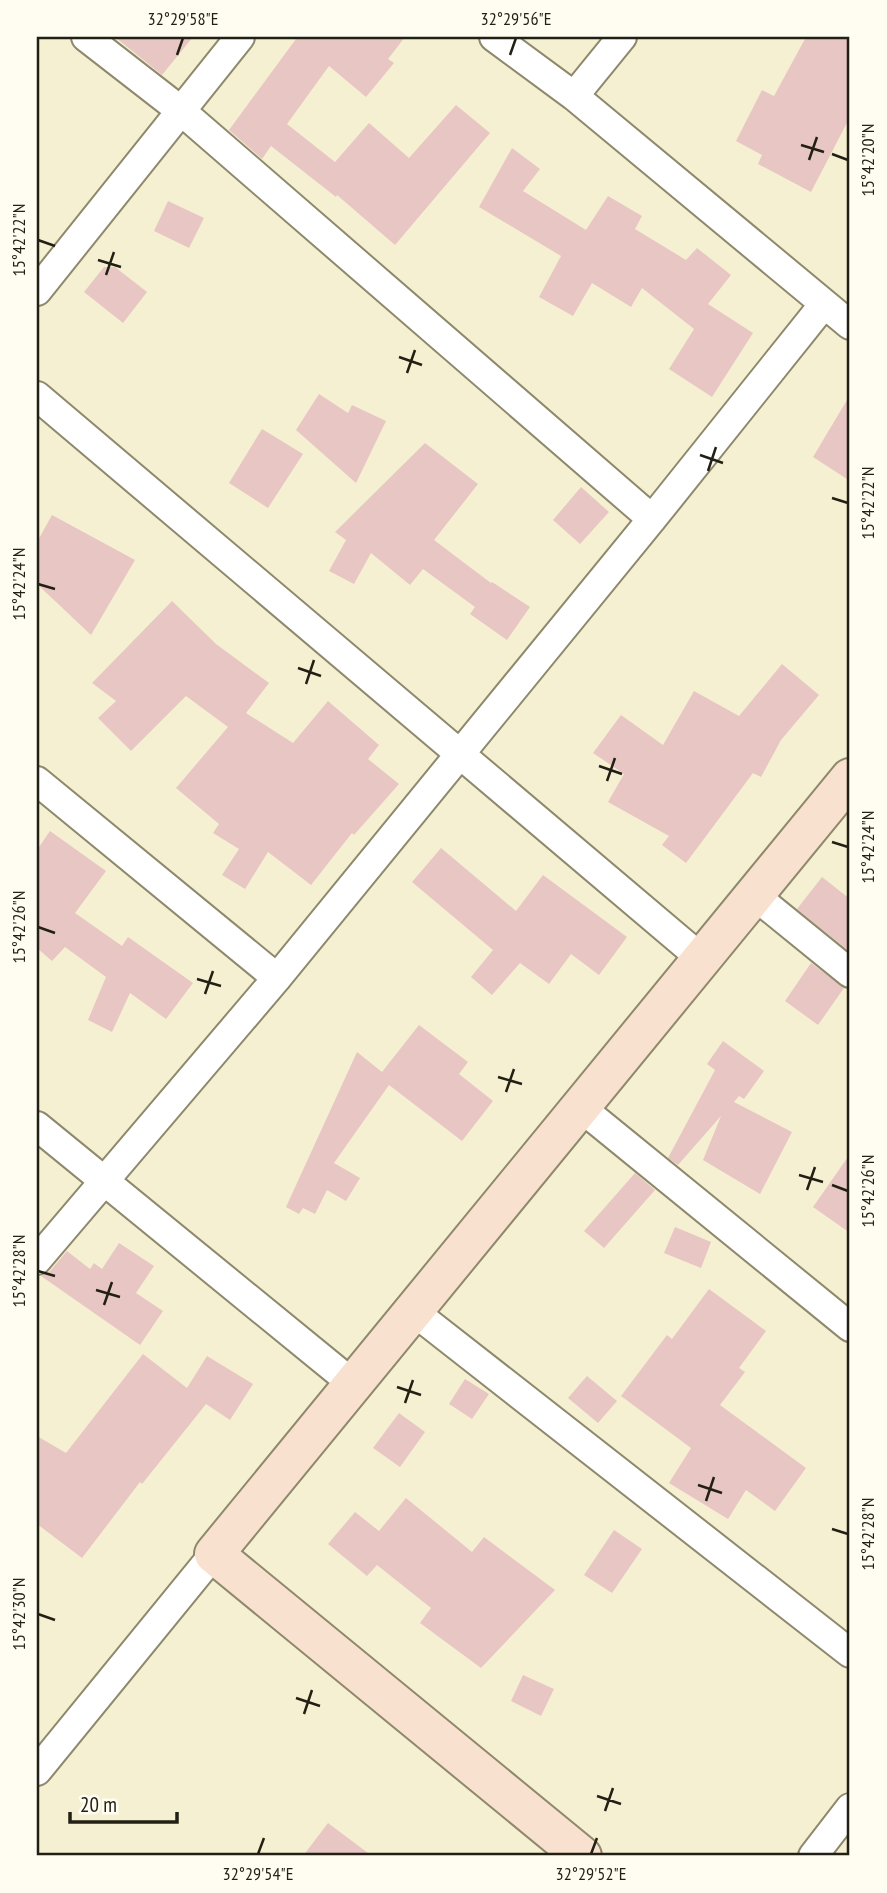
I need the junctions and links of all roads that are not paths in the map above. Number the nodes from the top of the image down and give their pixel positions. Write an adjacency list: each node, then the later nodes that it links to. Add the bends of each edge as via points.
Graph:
1 (86, 37): 6 (street)
2 (240, 37): 6 (street)
3 (494, 37): 5 (street)
4 (622, 37): 5 (street)
5 (573, 96): 8 (street)
6 (180, 110): 7 (street); 11 (street)
7 (37, 291)
8 (824, 304): 9 (street); 11 (street)
9 (850, 325)
10 (37, 396): 12 (street)
11 (652, 519): 12 (street)
12 (459, 753): 16 (street); 18 (street)
13 (850, 778): 15 (street)
14 (37, 781): 18 (street)
15 (754, 895): 16 (street); 17 (street)
16 (702, 959): 19 (street)
17 (850, 973)
18 (277, 978): 21 (street)
19 (580, 1107): 23 (street); 24 (street)
20 (37, 1126): 21 (street)
21 (104, 1182): 22 (street); 25 (street)
22 (37, 1260)
23 (413, 1311): 25 (street); 27 (street)
24 (850, 1327)
25 (353, 1384): 26 (street)
26 (214, 1554): 28 (street); 30 (street)
27 (850, 1653)
28 (37, 1771)
29 (850, 1808): 31 (street)
30 (582, 1856)
31 (813, 1856)

